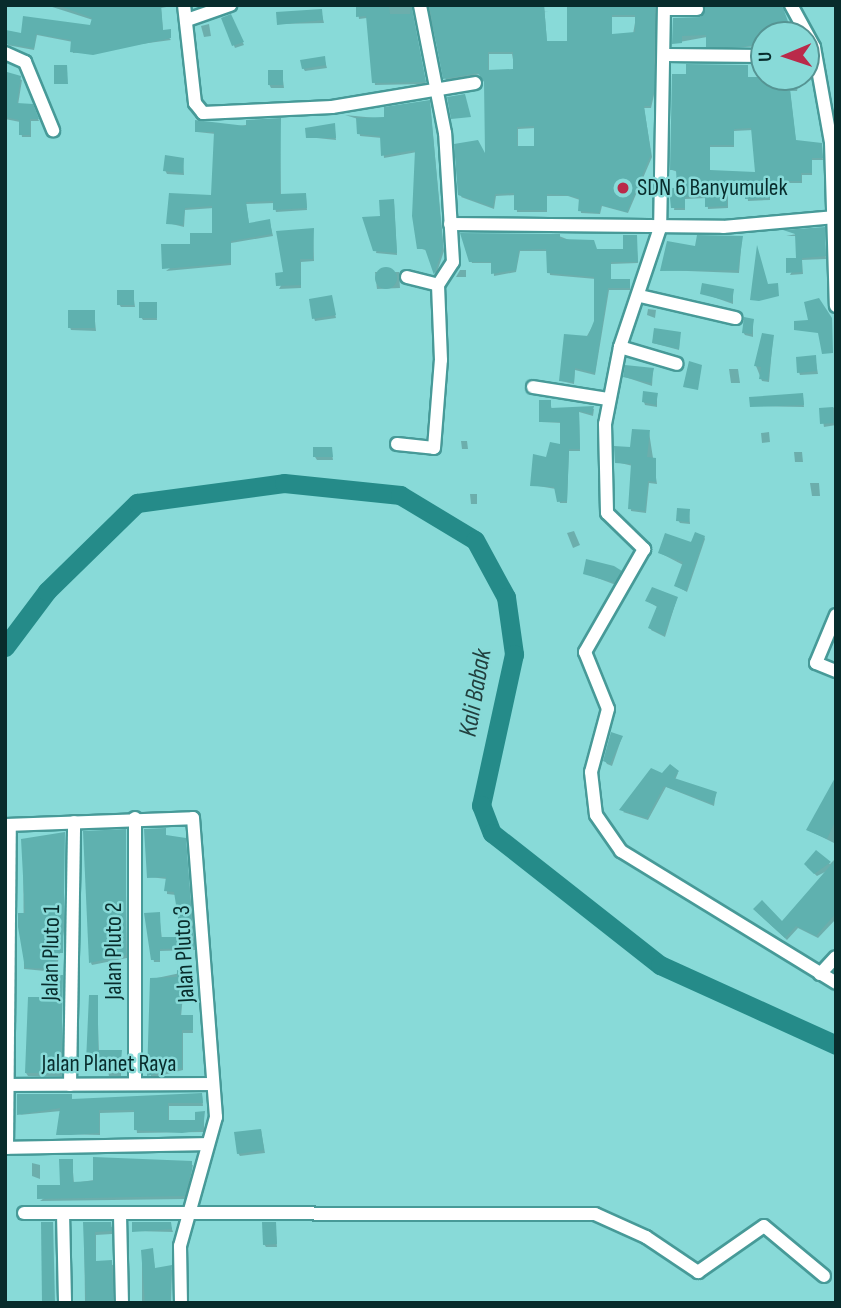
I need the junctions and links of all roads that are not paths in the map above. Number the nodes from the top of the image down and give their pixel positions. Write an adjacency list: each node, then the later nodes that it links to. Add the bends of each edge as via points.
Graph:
1 (184, 5): 6 (street)
2 (230, 5): 6 (street)
3 (420, 5): 11 (street)
4 (665, 7): 5 (street); 8 (street)
5 (697, 9)
6 (187, 20): 11 (street, via 195,103 203,113 332,107)
7 (5, 53): 13 (street, via 25,62)
8 (666, 55): 9 (street); 16 (street)
9 (750, 56)
10 (475, 83): 11 (street)
11 (433, 87): 15 (street, via 444,124)
12 (819, 91): 14 (street, via 833,161)
13 (53, 130)
14 (834, 217): 16 (street); 20 (street)
15 (450, 224): 16 (street); 18 (street, via 453,270)
16 (660, 228): 19 (street)
17 (407, 277): 18 (street)
18 (438, 285): 26 (street, via 441,360 434,448)
19 (640, 296): 21 (street); 22 (street)
20 (836, 306)
21 (735, 317)
22 (620, 347): 23 (street); 25 (street)
23 (677, 364)
24 (533, 387): 25 (street)
25 (608, 399): 33 (street, via 607,513 644,549 585,652 608,709 591,772 596,816 621,852)
26 (397, 444)
27 (836, 615): 28 (street, via 816,663)
28 (836, 671)
29 (135, 818): 30 (street); 35 (street, Jalan Pluto 2); 36 (street, Jalan Pluto 3, via 190,816 195,822)
30 (74, 821): 31 (street); 38 (street, Jalan Pluto 1)
31 (8, 825): 37 (street)
32 (836, 957): 33 (street)
33 (820, 974): 34 (street)
34 (836, 983)
35 (135, 1084): 36 (street, Jalan Planet Raya); 38 (street, Jalan Planet Raya)
36 (212, 1084): 39 (street, Jalan Pluto 3, via 215,1126)
37 (6, 1085): 38 (street, Jalan Planet Raya); 40 (street)
38 (70, 1085)
39 (206, 1144): 40 (street); 44 (street, Jalan Pluto 3)
40 (6, 1148)
41 (24, 1213): 42 (street)
42 (63, 1213): 43 (street); 46 (street)
43 (120, 1214): 44 (street); 47 (street)
44 (188, 1217): 45 (street, via 595,1214 646,1237 698,1272 764,1226); 48 (street, Jalan Pluto 3, via 180,1246)
45 (824, 1276)
46 (65, 1303)
47 (122, 1303)
48 (181, 1303)

